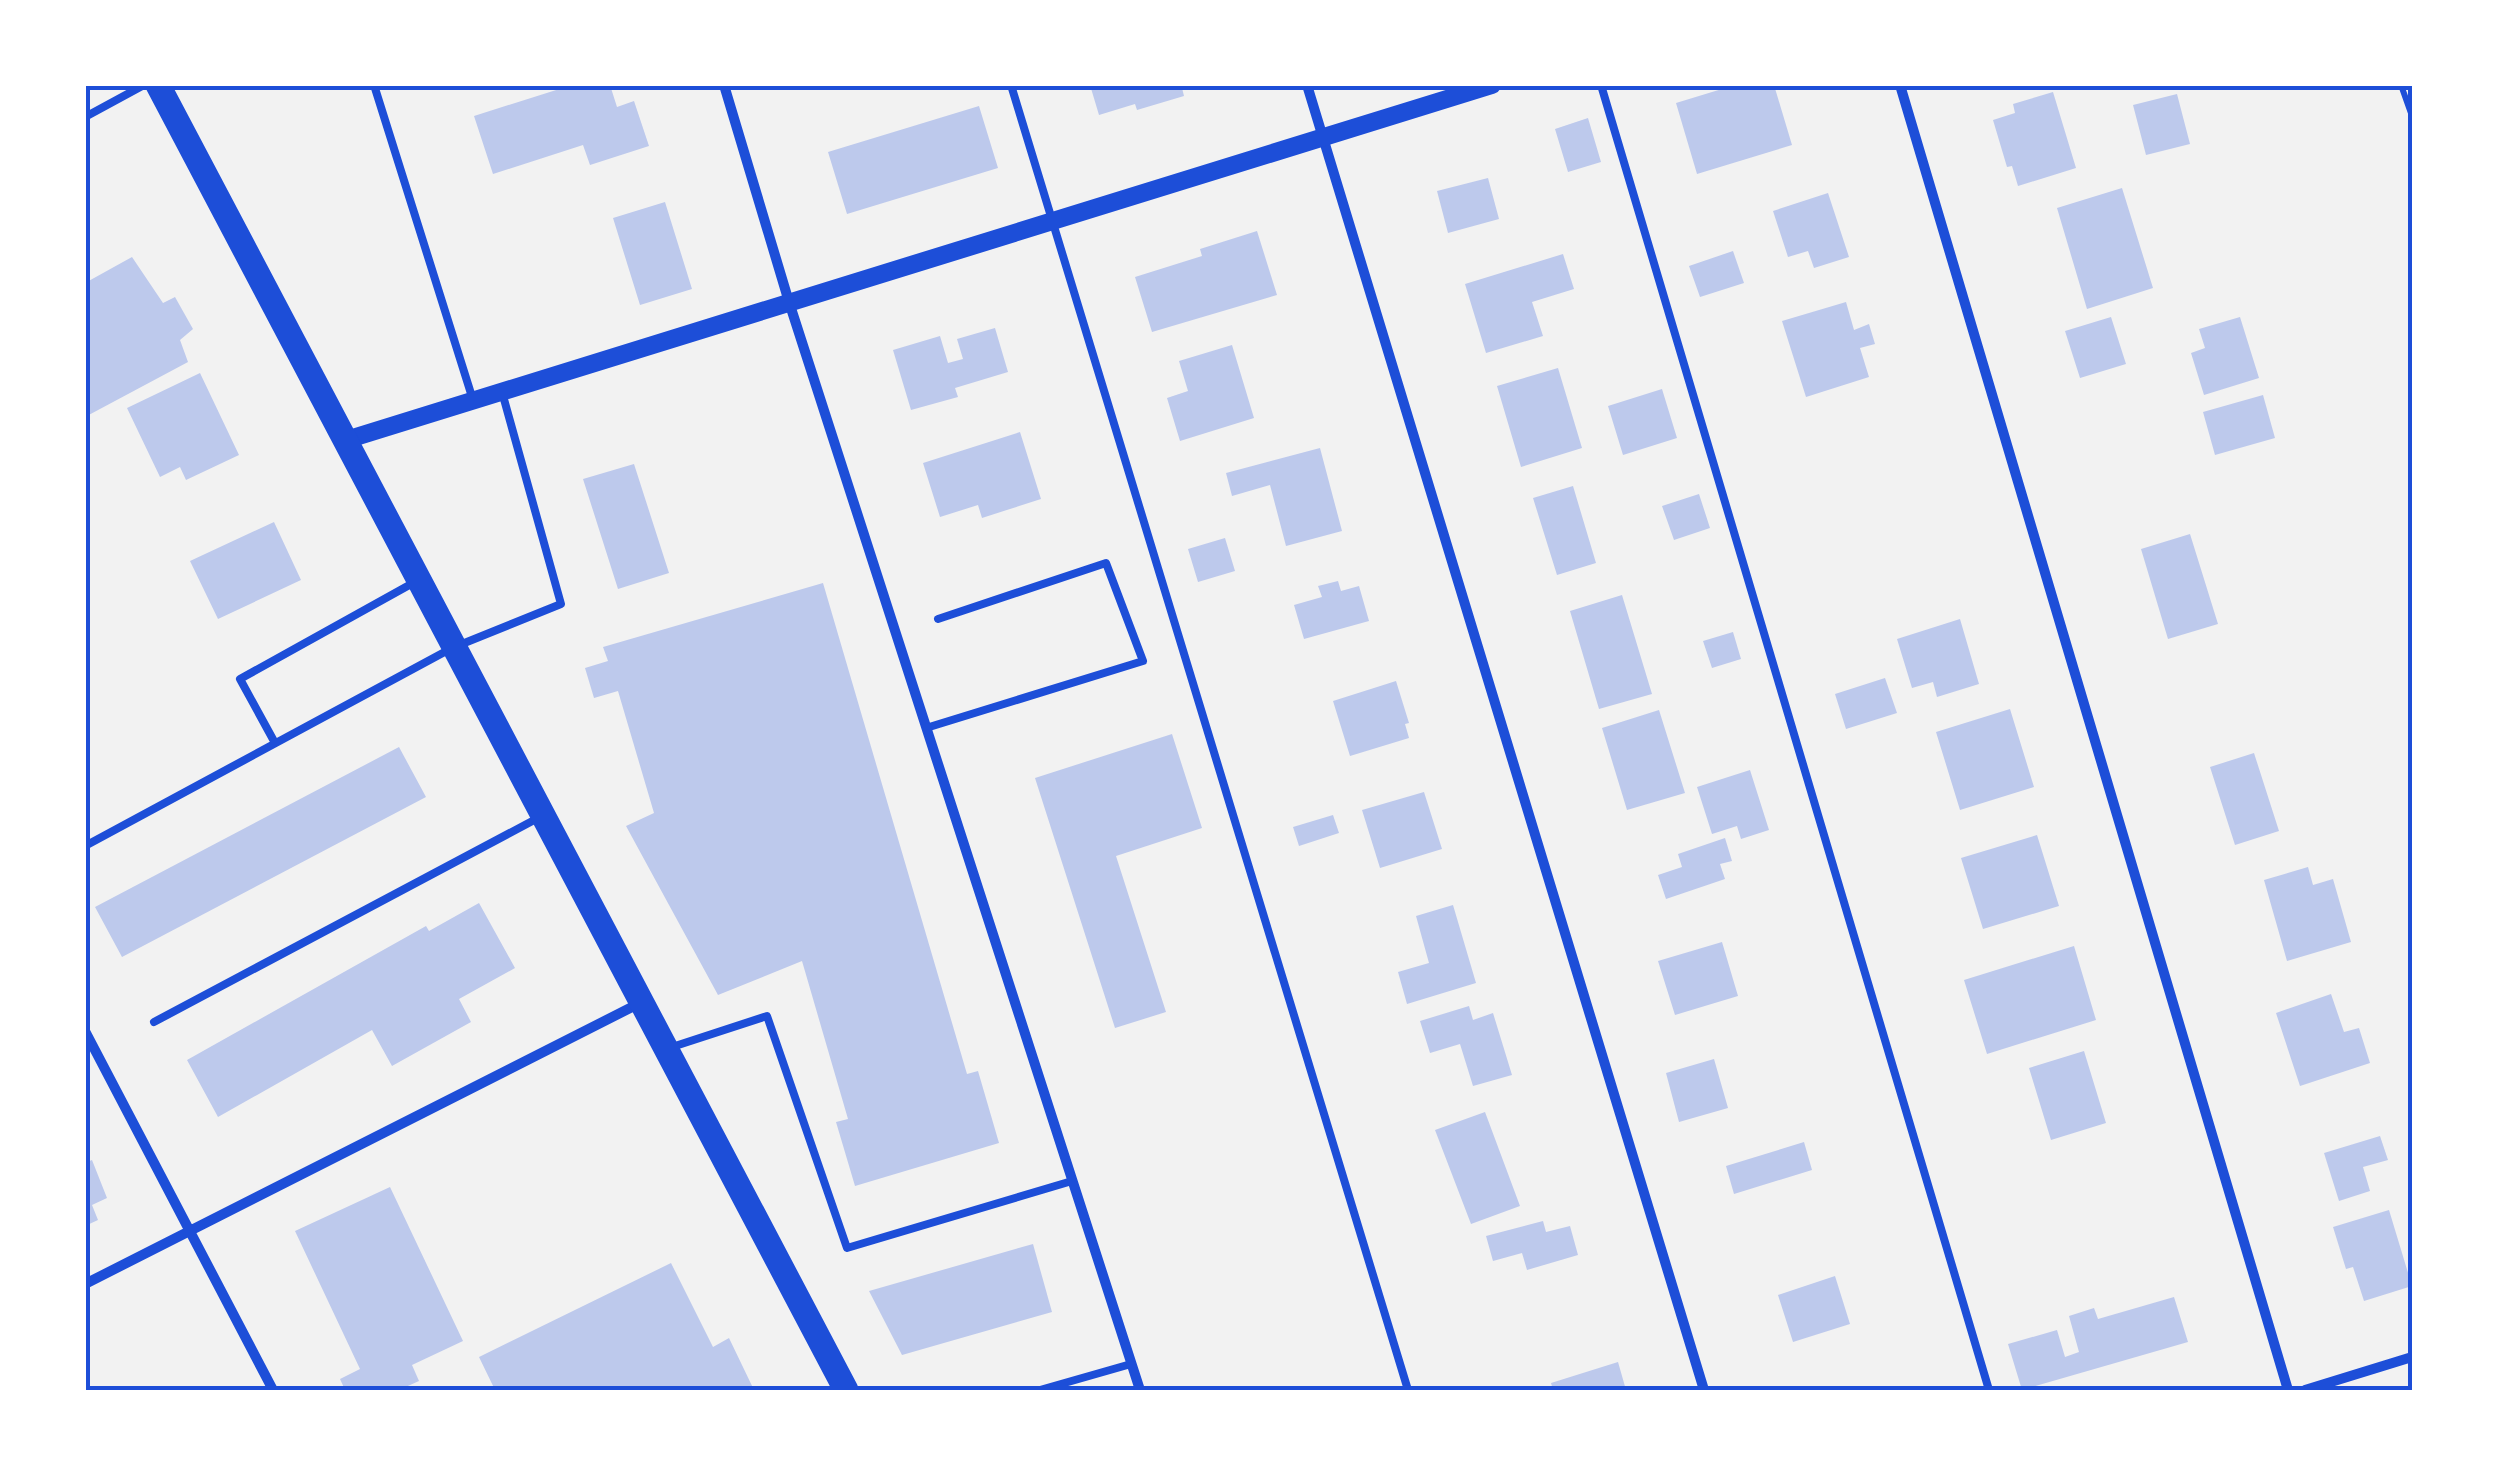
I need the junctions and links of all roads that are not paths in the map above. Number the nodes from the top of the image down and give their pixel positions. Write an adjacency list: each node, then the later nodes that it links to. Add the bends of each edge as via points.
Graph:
1 (144, 85): 10 (lane)
2 (158, 85): 16 (main road)
3 (374, 85): 15 (lane)
4 (724, 85): 13 (street)
5 (1011, 85): 12 (lane)
6 (1307, 85): 11 (street)
7 (1492, 85): 11 (street)
8 (1601, 85): 39 (lane)
9 (1900, 85): 40 (street)
10 (85, 117)
11 (1322, 138): 12 (street); 38 (street)
12 (1051, 222): 13 (street); 37 (lane)
13 (789, 302): 14 (street); 20 (street)
14 (502, 392): 15 (street); 19 (lane, via 561,604)
15 (473, 400): 16 (street)
16 (346, 440): 17 (main road)
17 (417, 580): 19 (main road); 21 (lane, via 240,679)
18 (938, 619): 20 (lane, via 1106,564 1143,662)
19 (452, 648): 21 (lane); 22 (main road)
20 (926, 728): 28 (street)
21 (275, 743): 23 (lane)
22 (542, 816): 24 (main road); 25 (lane)
23 (85, 846)
24 (640, 1003): 27 (main road); 29 (street)
25 (154, 1022)
26 (85, 1031): 29 (street)
27 (665, 1049): 28 (lane, via 768,1016 847,1248); 34 (main road)
28 (1072, 1181): 32 (street)
29 (188, 1230): 30 (street); 33 (street)
30 (85, 1284)
31 (2412, 1357): 41 (street)
32 (1131, 1364): 35 (lane); 36 (street)
33 (273, 1390)
34 (846, 1390)
35 (1040, 1390)
36 (1140, 1390)
37 (1408, 1390)
38 (1704, 1390)
39 (1989, 1390)
40 (2288, 1390)
41 (2304, 1390)

